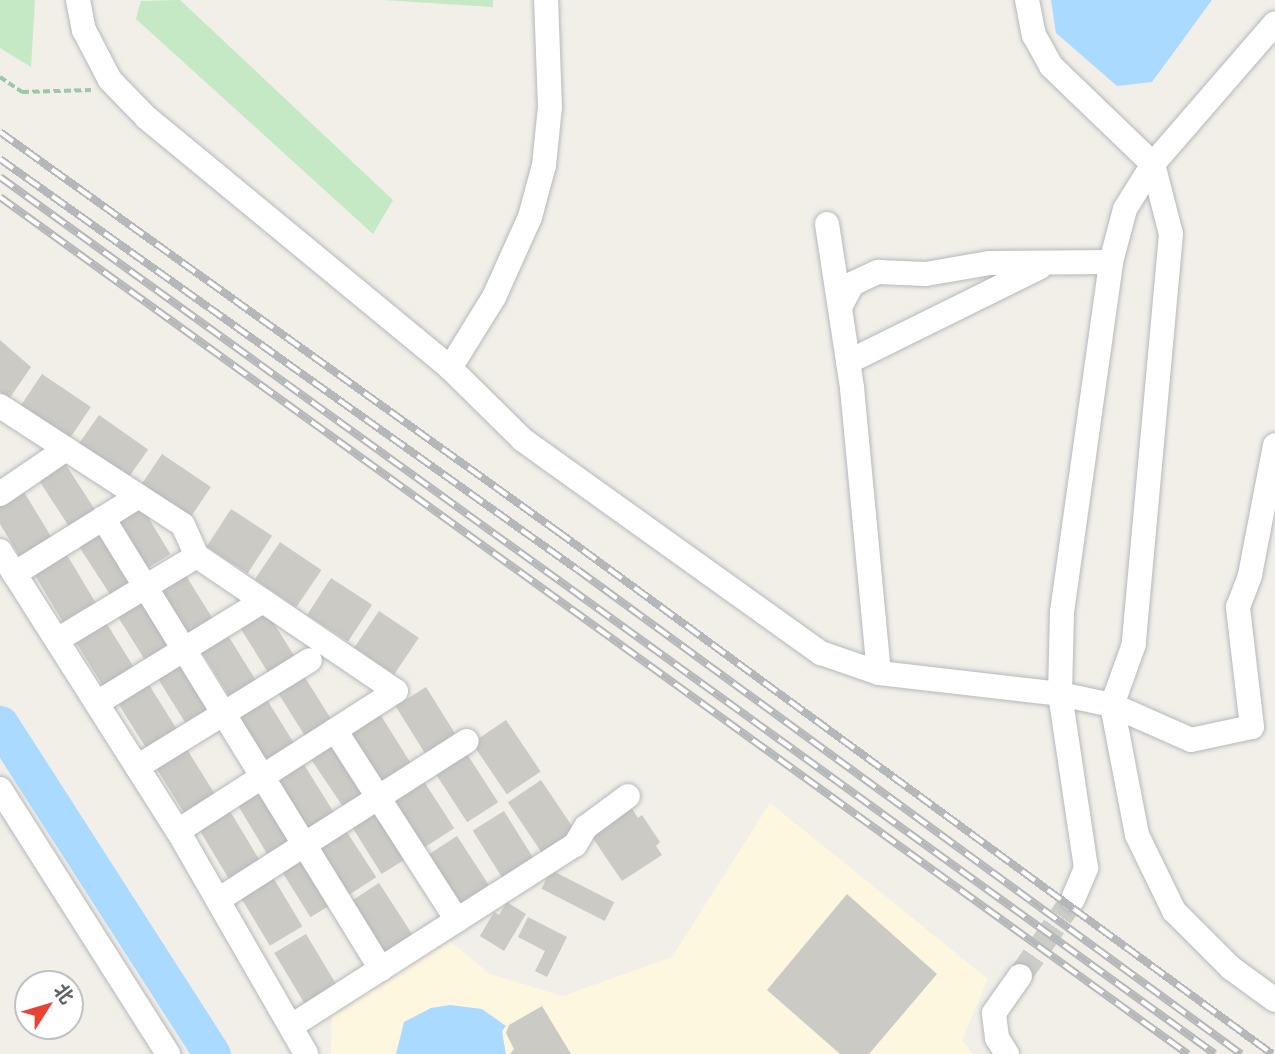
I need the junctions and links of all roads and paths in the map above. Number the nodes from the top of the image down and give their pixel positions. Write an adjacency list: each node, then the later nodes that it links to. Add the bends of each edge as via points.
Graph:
1 (78, 0): 6 (street, via 84,30)
2 (546, 0): 13 (street, via 550,107 544,166 530,217 494,297)
3 (1027, 0): 7 (street, via 1034,35 1051,66)
4 (1275, 23): 7 (street)
5 (0, 77): 6 (path, via 22,92 86,93)
6 (110, 80): 13 (street, via 147,118)
7 (1153, 164): 9 (street, via 1125,209); 31 (street, via 1171,234 1134,645)
8 (827, 224): 11 (street)
9 (1111, 262): 10 (street); 29 (street, via 1062,612)
10 (1044, 265): 11 (street, via 990,263 926,274 878,272 852,284); 12 (street)
11 (840, 307): 12 (street)
12 (848, 362): 28 (street)
13 (450, 368): 28 (street, via 523,440 756,607 821,653)
14 (1, 407): 16 (street)
15 (1275, 445): 31 (street, via 1250,575 1238,607 1252,727 1191,740)
16 (66, 449): 17 (street); 18 (street)
17 (0, 494)
18 (139, 496): 19 (street); 21 (street, via 183,525)
19 (103, 518): 22 (street); 23 (street)
20 (0, 551): 22 (street)
21 (197, 556): 23 (street); 24 (street)
22 (14, 573): 25 (street)
23 (145, 587): 25 (street); 26 (street)
24 (263, 601): 26 (street); 33 (street, via 396,691)
25 (57, 640): 30 (street)
26 (184, 649): 30 (street); 32 (street)
27 (310, 660): 32 (street)
28 (879, 673): 29 (street)
29 (1059, 694): 31 (street); 42 (street, via 1086,868)
30 (97, 703): 35 (street)
31 (1112, 705): 47 (street, via 1138,835 1174,911 1231,968)
32 (224, 714): 35 (street); 36 (street)
33 (335, 730): 36 (street); 39 (street)
34 (467, 741): 39 (street)
35 (137, 767): 40 (street)
36 (263, 777): 40 (street); 41 (street)
37 (0, 789): 49 (street)
38 (628, 796): 44 (street, via 586,827 575,845)
39 (379, 798): 41 (street); 44 (street)
40 (178, 831): 43 (street)
41 (305, 845): 43 (street); 45 (street)
42 (1073, 899)
43 (218, 900): 48 (street)
44 (457, 920): 45 (street)
45 (381, 969): 48 (street)
46 (1020, 976): 51 (street, via 994,1013 998,1038)
47 (1275, 1000)
48 (293, 1025): 50 (street)
49 (167, 1054)
50 (306, 1054)
51 (1007, 1054)

